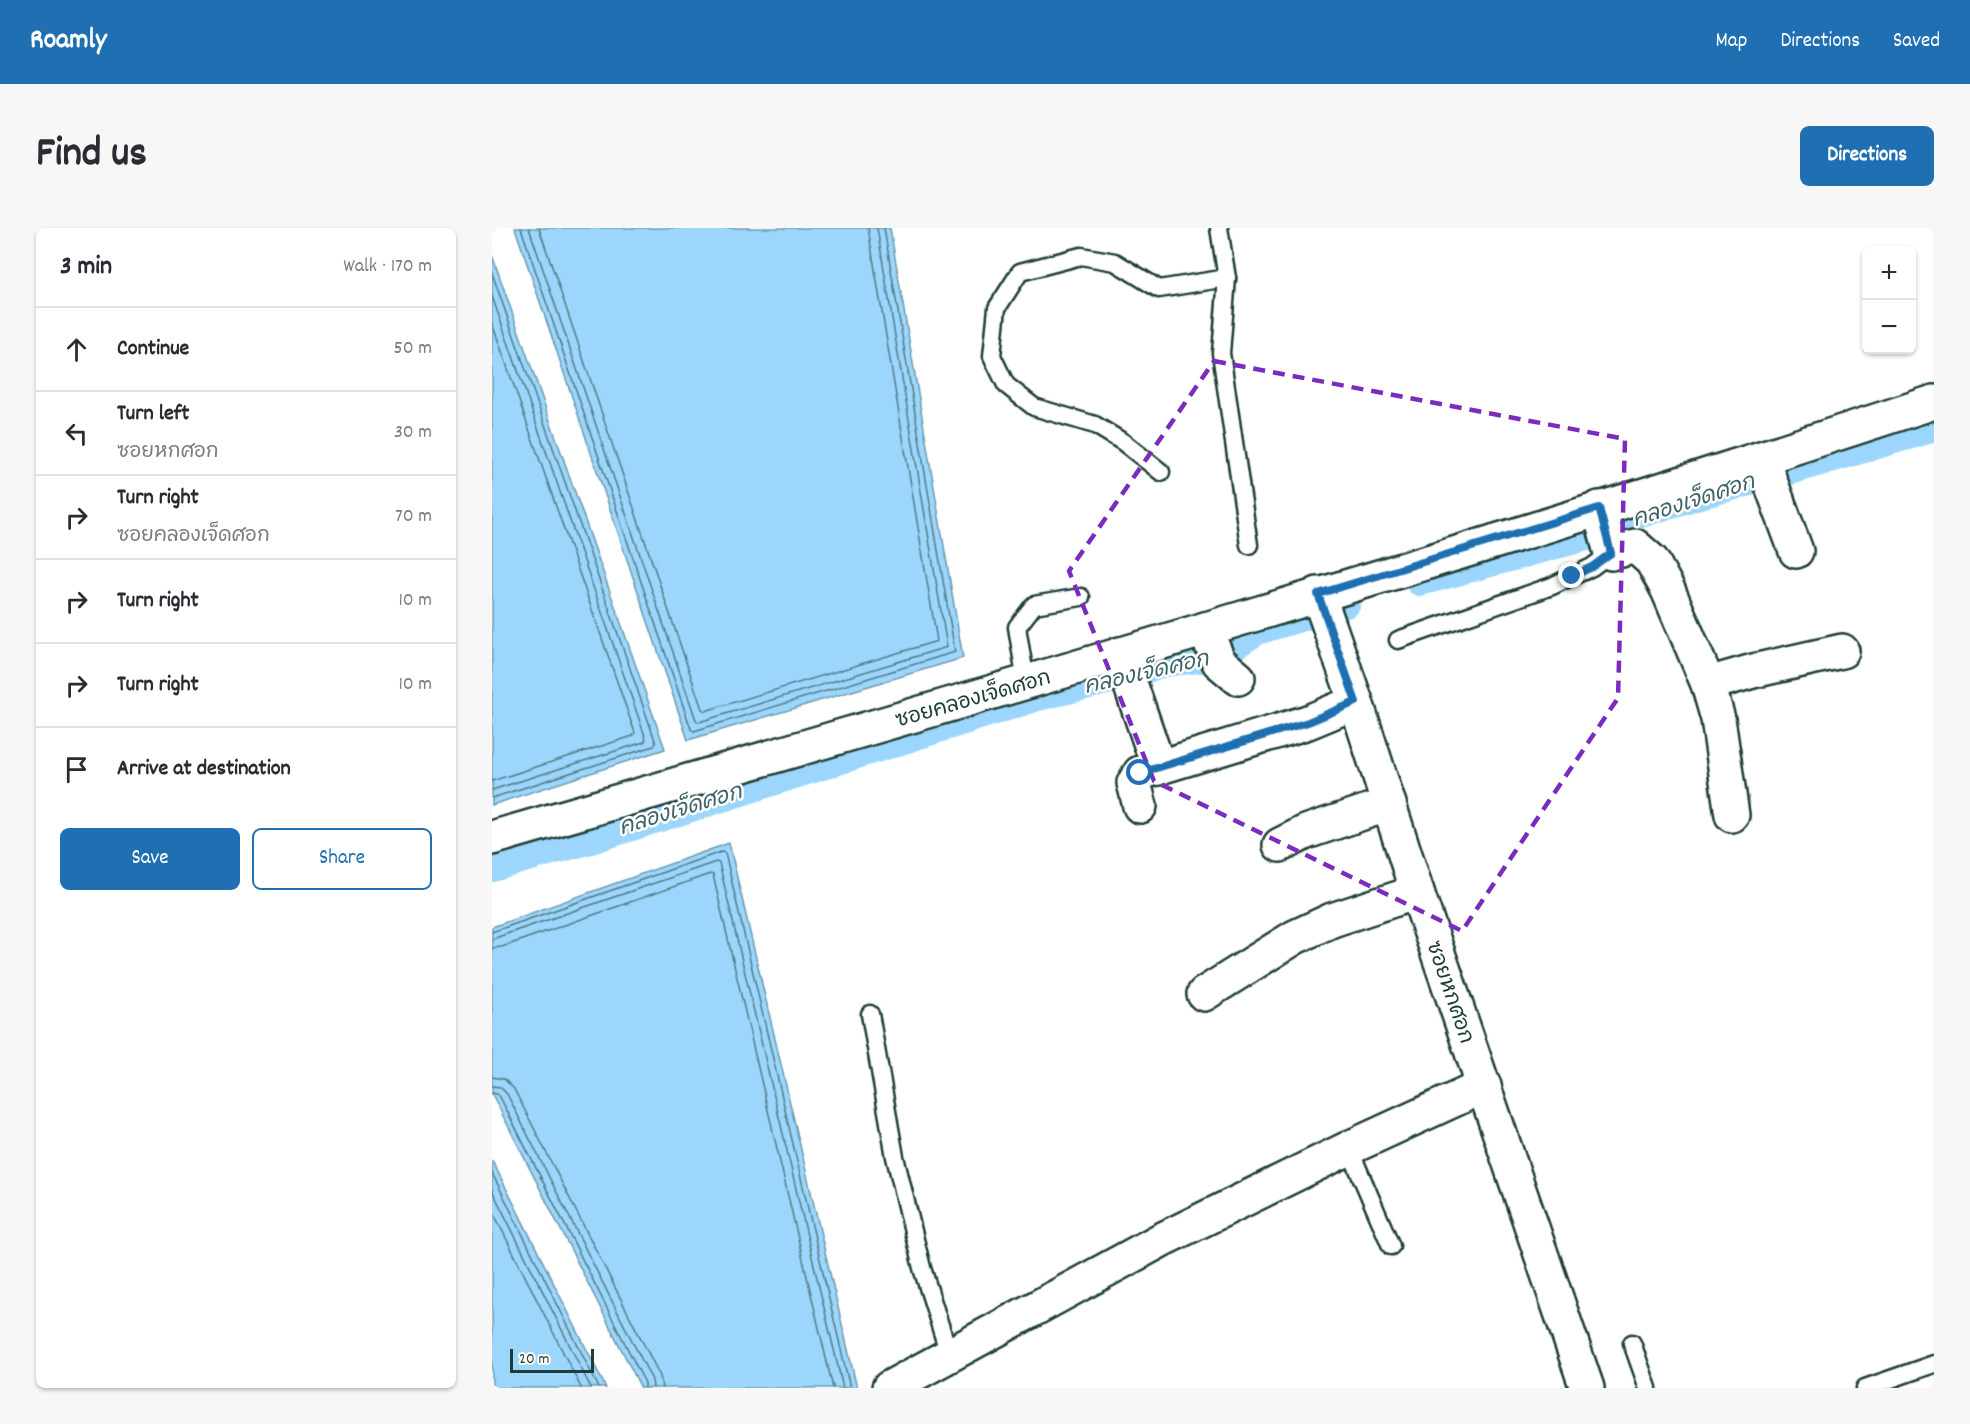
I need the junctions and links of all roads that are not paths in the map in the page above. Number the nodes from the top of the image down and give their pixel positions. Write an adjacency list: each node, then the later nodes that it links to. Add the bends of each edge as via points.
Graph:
1 (1219, 228): 2 (lane)
2 (1227, 278): 5 (lane, via 1159,289 1115,262 1081,256 1020,272 997,308 992,356 1006,385 1034,406 1095,425); 7 (lane, via 1221,353)
3 (1934, 402): 4 (street, ซอยคลองเจ็ดศอก)
4 (1762, 459): 6 (street, ซอยคลองเจ็ดศอก); 8 (street)
5 (1161, 472)
6 (1605, 531): 9 (street, ซอยคลองเจ็ดศอก); 11 (lane, via 1592,567 1552,586); 15 (street, via 1635,546 1652,561)
7 (1249, 545)
8 (1796, 551)
9 (1318, 594): 13 (street, ซอยคลองเจ็ดศอก, via 1218,652); 16 (street, ซอยหกศอก)
10 (1081, 597): 14 (lane, via 1034,605 1017,627)
11 (1398, 640)
12 (1842, 651): 15 (street)
13 (1127, 671): 14 (street, ซอยคลองเจ็ดศอก); 17 (street)
14 (1026, 682): 21 (street, ซอยคลองเจ็ดศอก)
15 (1708, 684): 20 (street, via 1718,719)
16 (1333, 712): 17 (street); 19 (street, ซอยหกศอก)
17 (1159, 768): 18 (street, via 1140,773 1134,783)
18 (1140, 806)
19 (1366, 812): 22 (street); 23 (street, ซอยหกศอก)
20 (1732, 815)
21 (492, 838)
22 (1280, 845)
23 (1394, 899): 24 (street, via 1295,937); 26 (street, ซอยหกศอก)
24 (1204, 994)
25 (870, 1014): 30 (lane, via 895,1157 922,1268)
26 (1484, 1086): 27 (street); 33 (street, ซอยหกศอก)
27 (1349, 1148): 28 (lane); 30 (street, via 1161,1240)
28 (1391, 1246)
29 (1632, 1343): 34 (lane)
30 (949, 1354): 32 (street)
31 (1934, 1364): 35 (lane)
32 (889, 1388)
33 (1587, 1388)
34 (1648, 1388)
35 (1865, 1388)

